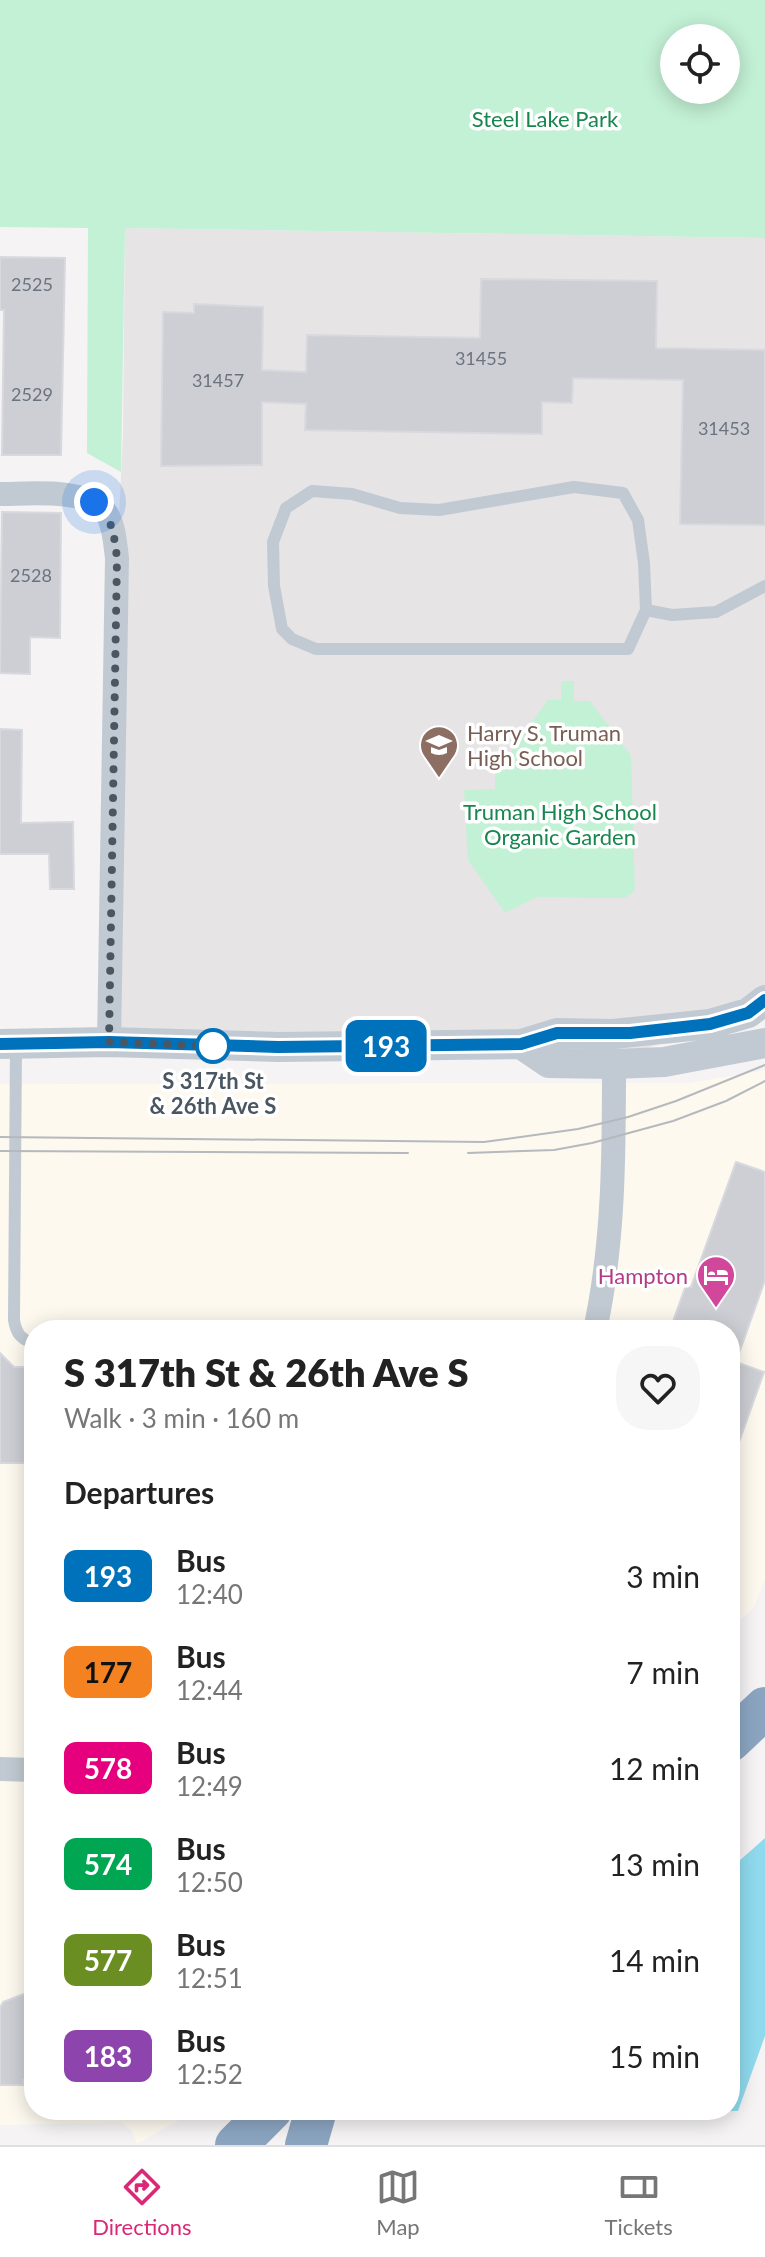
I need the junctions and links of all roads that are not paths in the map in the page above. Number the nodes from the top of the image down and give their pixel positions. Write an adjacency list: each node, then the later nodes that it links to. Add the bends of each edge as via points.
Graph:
1 (0, 494): 5 (street, via 74,496 94,502 106,512 114,535)
2 (765, 586): 3 (lane, via 716,612 672,615)
3 (646, 610): 3 (lane, via 638,520 623,493 574,487 439,510 312,491 286,508 273,542 282,629 316,649 628,649)
4 (765, 1000): 8 (street, via 748,1013 710,1024 635,1033 557,1033)
5 (109, 1042): 7 (street); 8 (street, via 278,1047)
6 (765, 1043): 9 (street, via 664,1062)
7 (8, 1044): 10 (lane)
8 (521, 1044): 9 (street, via 549,1063)
9 (614, 1064): 11 (street, via 609,1246)
10 (7, 1278): 12 (lane, via 16,1329)
11 (597, 1320)
12 (24, 1338)
13 (765, 1708): 14 (highway)
14 (740, 1732)
15 (0, 1769): 16 (street)
16 (24, 1770)
17 (261, 2120): 19 (highway)
18 (313, 2120): 20 (highway)
19 (236, 2145)
20 (306, 2145)

